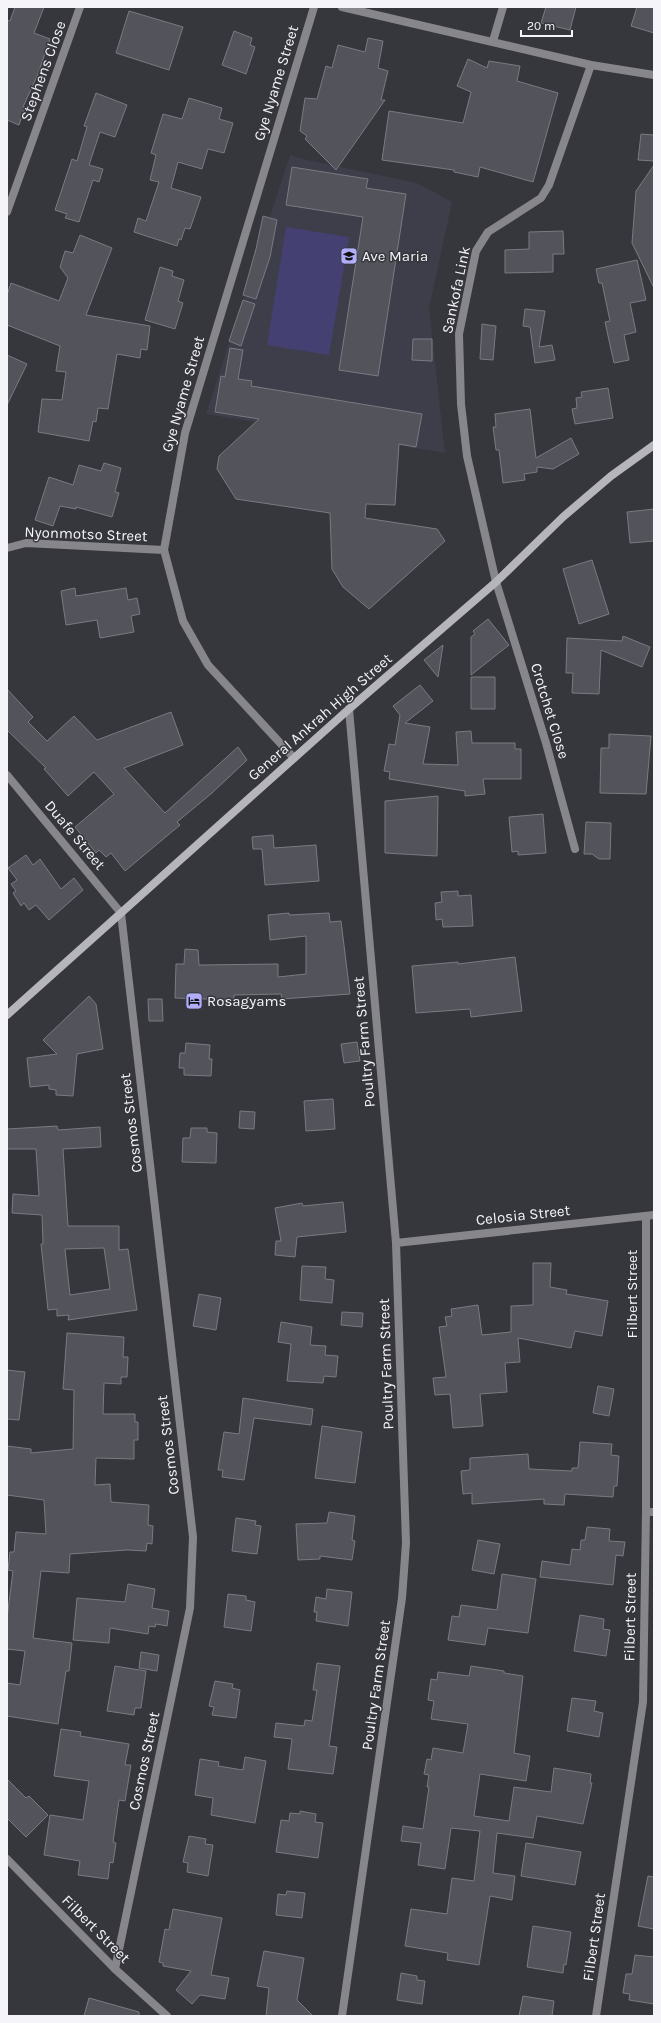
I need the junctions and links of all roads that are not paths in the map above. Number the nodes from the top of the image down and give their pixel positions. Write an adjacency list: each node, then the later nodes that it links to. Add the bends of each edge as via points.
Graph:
1 (80, 7): 8 (street, Stephens Close)
2 (314, 7): 11 (street, Gye Nyame Street, via 185,433)
3 (342, 7): 5 (street)
4 (504, 7): 5 (street)
5 (493, 42): 6 (street)
6 (591, 65): 7 (street); 12 (street, Sankofa Link, via 549,185 541,198 488,232 476,251 459,334 461,404 467,456)
7 (654, 75)
8 (7, 212)
9 (654, 445): 12 (main road, General Ankrah High Street, via 611,476)
10 (7, 548): 11 (street, Nyonmotso Street, via 26,543)
11 (164, 550): 14 (street, Gye Nyame Street, via 183,621 208,665)
12 (496, 582): 13 (main road, General Ankrah High Street); 16 (street, Crotchet Close, via 546,743)
13 (349, 709): 14 (main road, General Ankrah High Street); 20 (street, Poultry Farm Street)
14 (294, 758): 17 (main road, General Ankrah High Street)
15 (7, 775): 17 (street, Duafe Street)
16 (575, 849)
17 (121, 913): 18 (main road, General Ankrah High Street); 23 (street, Cosmos Street, via 193,1537 190,1608)
18 (7, 1015)
19 (650, 1216): 20 (street, Celosia Street); 21 (street, Filbert Street)
20 (396, 1243): 25 (street, Poultry Farm Street, via 406,1543 403,1582)
21 (650, 1512): 26 (street, Filbert Street, via 643,1702)
22 (7, 1859): 23 (street, Filbert Street)
23 (115, 1969): 24 (street, Filbert Street)
24 (167, 2016)
25 (342, 2016)
26 (596, 2016)

